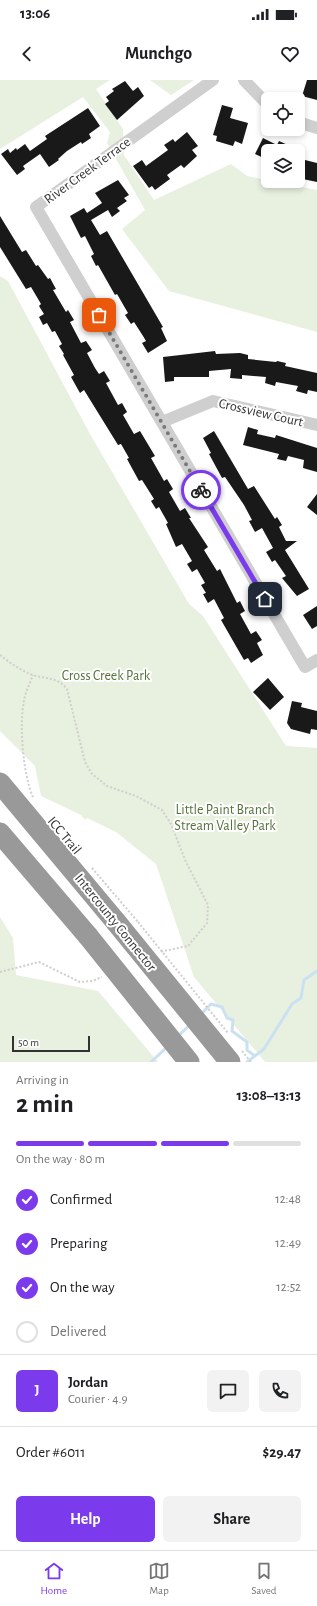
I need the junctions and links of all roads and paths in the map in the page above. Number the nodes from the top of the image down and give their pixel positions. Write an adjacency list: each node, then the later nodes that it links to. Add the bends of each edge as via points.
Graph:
1 (213, 80): 6 (street, River Creek Terrace, via 36,208)
2 (244, 80): 3 (street)
3 (261, 98)
4 (305, 124): 5 (street)
5 (317, 128)
6 (162, 422): 7 (street, Crossview Court, via 213,401); 9 (street, River Creek Terrace, via 305,667)
7 (317, 425)
8 (0, 655): 10 (path, via 17,668)
9 (317, 660)
10 (34, 675): 12 (path, ICC Trail, via 24,701 23,743 26,779); 15 (path, via 53,679 67,688 85,762 92,774 107,786 136,796 162,810 208,905 207,923 188,946)
11 (0, 783): 19 (highway, Intercounty Connector, bridge, via 116,922)
12 (38, 802)
13 (0, 833): 20 (highway, bridge, via 88,936)
14 (88, 862): 18 (path, ICC Trail, bridge)
15 (155, 953)
16 (0, 972): 17 (path, via 39,962 80,982 92,981)
17 (106, 975)
18 (232, 1038)
19 (236, 1056): 21 (path, bridge)
20 (189, 1062)
21 (251, 1062)

